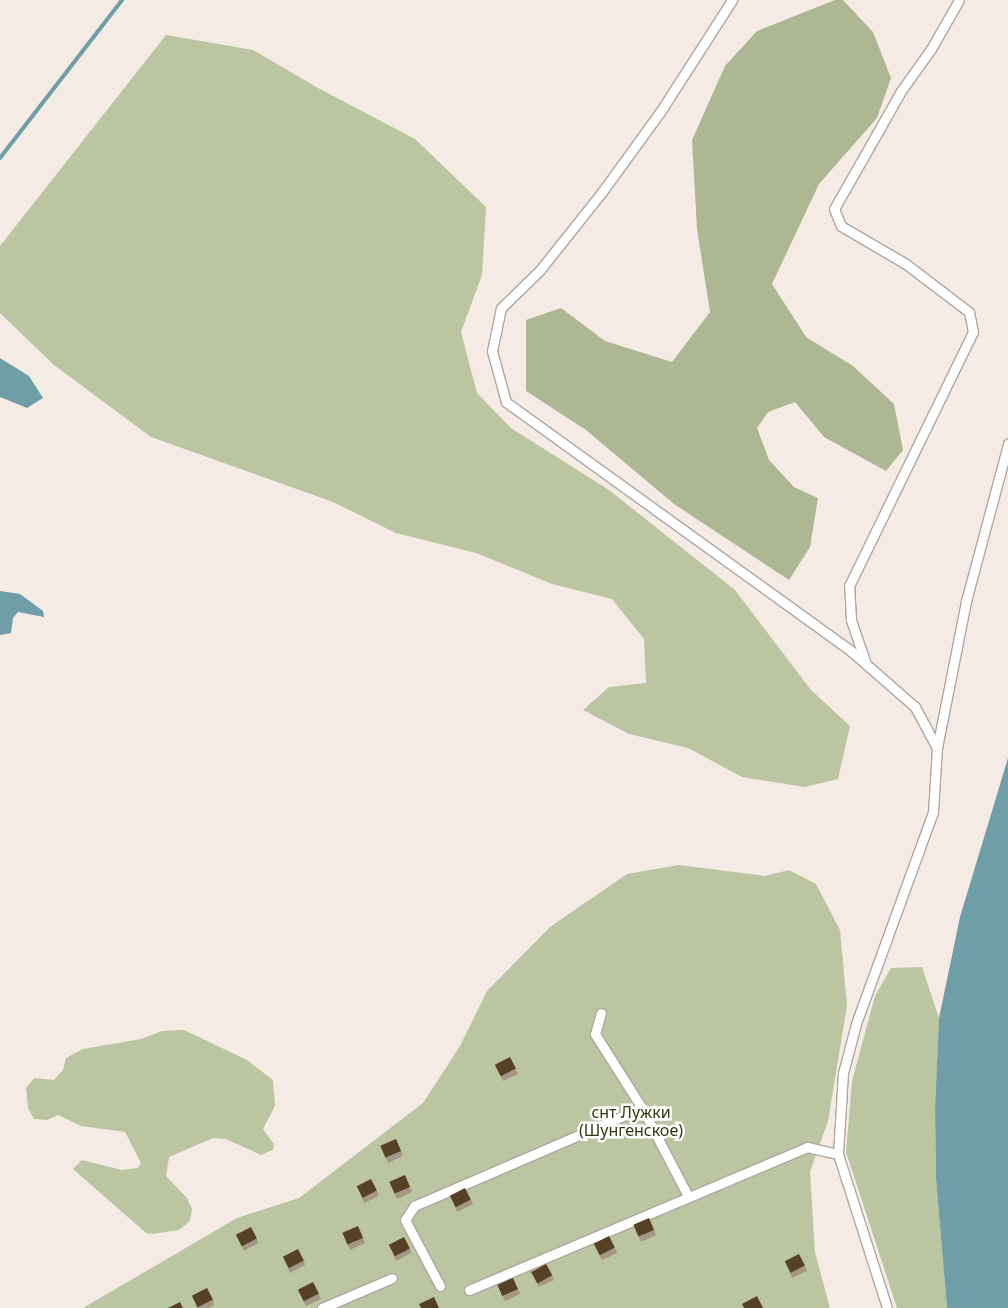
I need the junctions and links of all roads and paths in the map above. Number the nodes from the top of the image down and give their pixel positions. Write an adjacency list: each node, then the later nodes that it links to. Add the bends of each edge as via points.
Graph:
1 (732, 0): 4 (street, via 660,112 602,192 540,270 501,308 492,351 506,402)
2 (959, 0): 4 (street, via 901,92 834,209 841,226 906,264 969,312 973,332 849,586 851,620)
3 (1008, 444): 5 (street, via 966,601)
4 (866, 664): 5 (street, via 915,707)
5 (937, 748): 8 (street, via 933,812 856,1024 843,1073)
6 (601, 1013): 7 (street, via 595,1034)
7 (642, 1108): 9 (street); 11 (street, via 414,1206 405,1220)
8 (838, 1154): 9 (street, via 807,1147); 14 (street)
9 (688, 1196): 12 (street)
10 (392, 1278): 13 (street)
11 (440, 1286)
12 (469, 1290)
13 (322, 1308)
14 (887, 1308)

